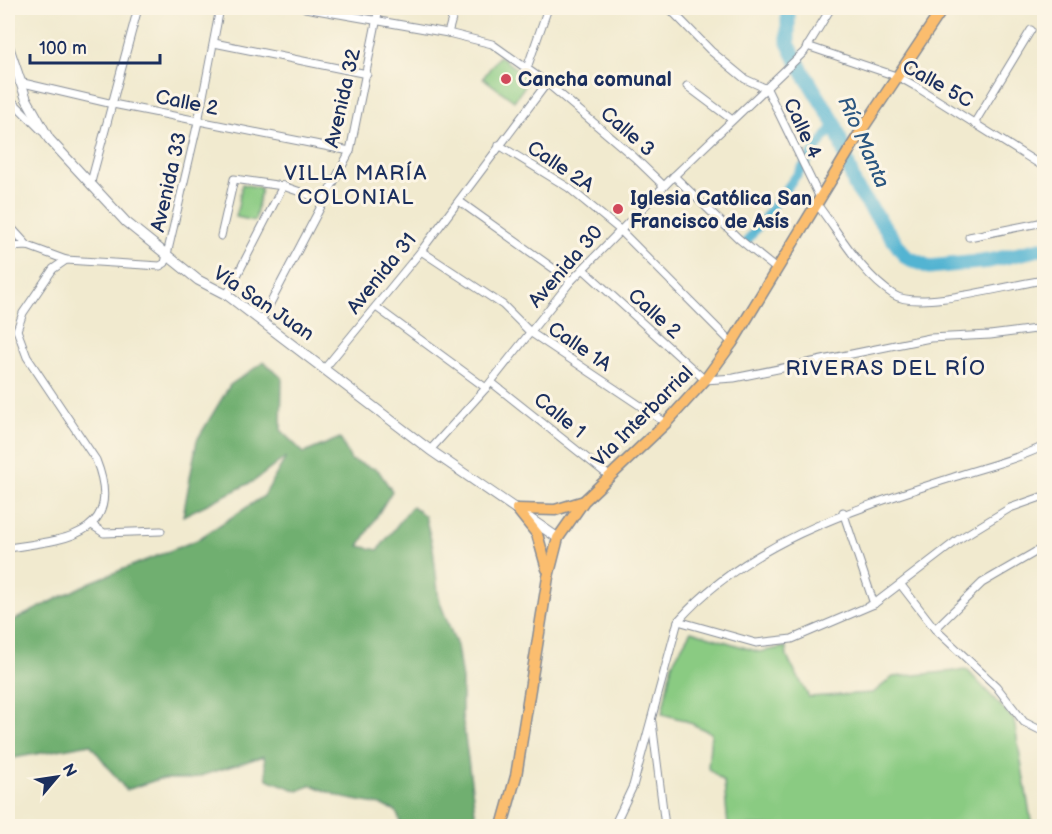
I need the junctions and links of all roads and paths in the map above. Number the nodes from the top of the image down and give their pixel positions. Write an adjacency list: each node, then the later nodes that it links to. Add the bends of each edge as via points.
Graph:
1 (138, 8): 24 (street)
2 (220, 8): 13 (street, Avenida 33)
3 (305, 8): 10 (street, Calle 3)
4 (379, 8): 10 (street, Avenida 32)
5 (455, 8): 12 (street)
6 (548, 8): 16 (street)
7 (669, 8): 22 (street, Calle 4, via 711,51 745,79)
8 (831, 8): 15 (street, Avenida 30)
9 (943, 8): 18 (main road, Vía Interbarrial)
10 (376, 19): 12 (street, Calle 3); 17 (street, Avenida 32)
11 (1031, 30): 27 (street)
12 (448, 33): 16 (street, Calle 3, via 492,44)
13 (214, 43): 17 (street); 26 (street, Avenida 33)
14 (8, 45): 19 (street, Vía San Juan)
15 (806, 49): 18 (street, Calle 5C); 22 (street, Avenida 30)
16 (527, 68): 20 (street, Calle 3)
17 (367, 74): 30 (street, Avenida 32)
18 (899, 78): 27 (street, Calle 5C); 38 (main road, Vía Interbarrial)
19 (19, 82): 24 (street, Calle 2); 28 (street, Vía San Juan)
20 (547, 83): 29 (street, Avenida 31); 36 (street, Calle 3)
21 (687, 86): 25 (street)
22 (767, 89): 25 (street, Avenida 30); 38 (street, Calle 4)
23 (8, 97): 28 (street)
24 (112, 104): 26 (street, Calle 2); 34 (street)
25 (731, 119): 33 (street, Avenida 30)
26 (198, 122): 30 (street, Calle 2); 48 (street, Avenida 33)
27 (975, 122): 32 (street, Calle 5C)
28 (49, 139): 34 (street, Vía San Juan)
29 (499, 145): 39 (street, Avenida 31); 42 (street, Calle 2A, via 569,188)
30 (350, 151): 56 (street, Avenida 32)
31 (1044, 157): 32 (street)
32 (1042, 165)
33 (674, 176): 36 (street, Avenida 30); 50 (street, via 739,239)
34 (92, 182): 48 (street, Vía San Juan, via 126,222)
35 (283, 186): 37 (street); 43 (street, via 234,179); 54 (street)
36 (664, 186): 42 (street, Avenida 30)
37 (312, 196)
38 (820, 198): 50 (main road, Vía Interbarrial); 52 (street, Calle 4, via 860,261 880,285 900,298 955,296)
39 (459, 201): 47 (street, Avenida 31); 53 (street)
40 (1044, 222): 44 (street)
41 (8, 225): 45 (street)
42 (620, 230): 51 (street, Avenida 30); 59 (street, Calle 2A)
43 (221, 236)
44 (969, 237)
45 (28, 246): 46 (street); 49 (street)
46 (8, 248)
47 (421, 251): 55 (street, Avenida 31); 58 (street, Calle 1A, via 503,305)
48 (168, 257): 49 (street, via 160,266); 54 (street, Vía San Juan, via 198,280)
49 (66, 260): 71 (street, via 53,268 23,313 17,330 27,357 96,460 103,477 105,498)
50 (776, 268): 59 (main road, Vía Interbarrial)
51 (583, 269): 53 (street, Avenida 30); 61 (street, Calle 2)
52 (1044, 280)
53 (571, 281): 58 (street, Avenida 30)
54 (227, 295): 56 (street, Vía San Juan)
55 (376, 307): 60 (street, Avenida 31); 62 (street, Calle 1)
56 (261, 321): 60 (street, Vía San Juan)
57 (1044, 328): 61 (street, via 990,336 930,338 734,378)
58 (530, 332): 62 (street, Avenida 30); 63 (street, Calle 1A)
59 (732, 343): 61 (main road, Vía Interbarrial)
60 (325, 368): 65 (street, Vía San Juan)
61 (705, 380): 63 (main road, Vía Interbarrial)
62 (489, 385): 65 (street, Avenida 30); 66 (street, Calle 1)
63 (666, 423): 66 (main road, Vía Interbarrial)
64 (1044, 446): 70 (street)
65 (430, 450): 69 (street, Vía San Juan)
66 (608, 475): 68 (main road, Vía Interbarrial)
67 (1044, 496): 77 (street, via 1010,508 959,539)
68 (584, 501): 69 (main road, via 555,510); 73 (main road, Vía Interbarrial)
69 (517, 509): 73 (street, Vía San Juan); 76 (main road, via 537,534)
70 (843, 512): 78 (street); 79 (street, via 739,568 695,602)
71 (92, 525): 72 (street, via 104,533); 75 (street, via 72,537)
72 (161, 531)
73 (558, 538): 76 (main road, Vía Interbarrial)
74 (1044, 547): 80 (street, via 982,583)
75 (8, 548)
76 (548, 577): 83 (main road, Vía Interbarrial, via 523,742)
77 (901, 585): 78 (street); 80 (street)
78 (874, 604): 79 (street, via 823,628 772,643 740,640)
79 (678, 621): 81 (street)
80 (936, 628): 82 (street, via 996,686 1024,722)
81 (652, 720): 84 (street, via 633,786); 85 (street)
82 (1044, 732)
83 (502, 826)
84 (614, 826)
85 (665, 826)

